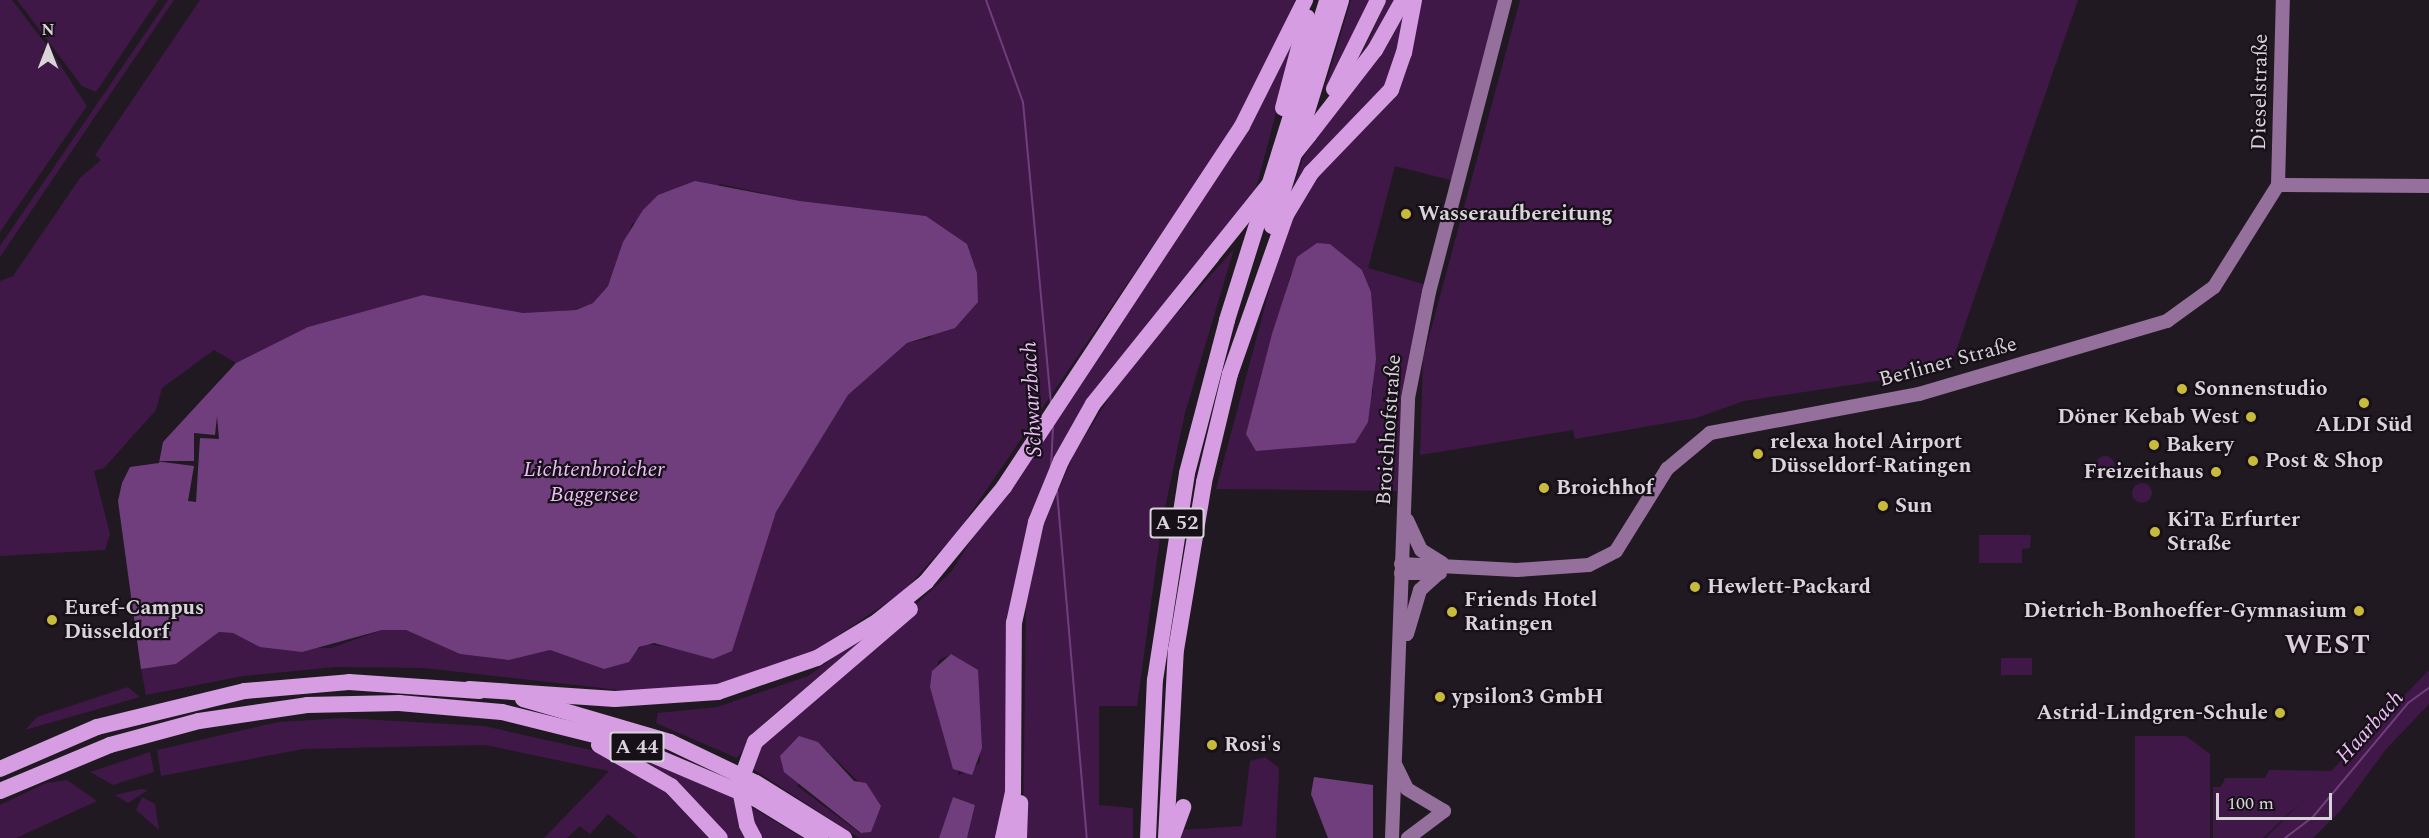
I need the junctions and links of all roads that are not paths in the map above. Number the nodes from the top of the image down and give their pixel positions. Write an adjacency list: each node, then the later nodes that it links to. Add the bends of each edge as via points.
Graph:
1 (1305, 0): 16 (highway, via 1242,126)
2 (1312, 0): 13 (highway)
3 (1327, 0): 13 (highway, A 52)
4 (1341, 0): 14 (highway, A 52)
5 (1378, 0): 10 (highway)
6 (1403, 0): 10 (highway, via 1375,51)
7 (1414, 0): 14 (highway, via 1404,53 1391,90 1300,189)
8 (1505, 0): 15 (street, Broichhofstraße, via 1418,340 1408,398)
9 (2283, 0): 11 (street, Dieselstraße)
10 (1309, 135): 23 (highway, bridge, via 1120,367 1052,479 1028,550 1016,613)
11 (2278, 185): 12 (street); 18 (street, Berliner Straße, via 2214,287 2166,321 1919,394 1728,426 1689,447 1667,469 1628,536 1601,560 1555,570)
12 (2429, 186)
13 (1260, 218): 33 (highway, A 52, via 1200,418 1175,532 1155,681)
14 (1244, 328): 34 (highway, A 52, via 1204,482 1176,650)
15 (1404, 509): 17 (street, Broichhofstraße); 18 (street, via 1416,543)
16 (969, 533): 20 (highway, via 926,582 878,621 818,658 755,682 651,699); 27 (highway, bridge, via 931,589 755,742 739,785)
17 (1401, 569): 18 (street, Berliner Straße); 19 (street, Broichhofstraße)
18 (1443, 569): 19 (street, via 1420,590)
19 (1400, 652): 22 (street, Broichhofstraße)
20 (469, 689): 24 (highway, A 44, via 358,682 280,687 157,709 56,744); 30 (highway, A 44, via 577,711 670,742 756,783)
21 (438, 706): 25 (highway, A 44, via 323,704 234,714 78,757); 28 (highway, via 608,748 670,786); 29 (highway, A 44, via 521,716 622,742 756,799)
22 (1395, 764): 36 (street, Broichhofstraße); 37 (street, via 1407,789 1444,811)
23 (1014, 765): 31 (highway); 32 (highway)
24 (0, 769)
25 (0, 791)
26 (1183, 807): 35 (highway)
27 (751, 832)
28 (720, 838)
29 (820, 838)
30 (844, 838)
31 (1004, 838)
32 (1019, 838)
33 (1148, 838)
34 (1166, 838)
35 (1172, 838)
36 (1392, 838)
37 (1408, 838)

